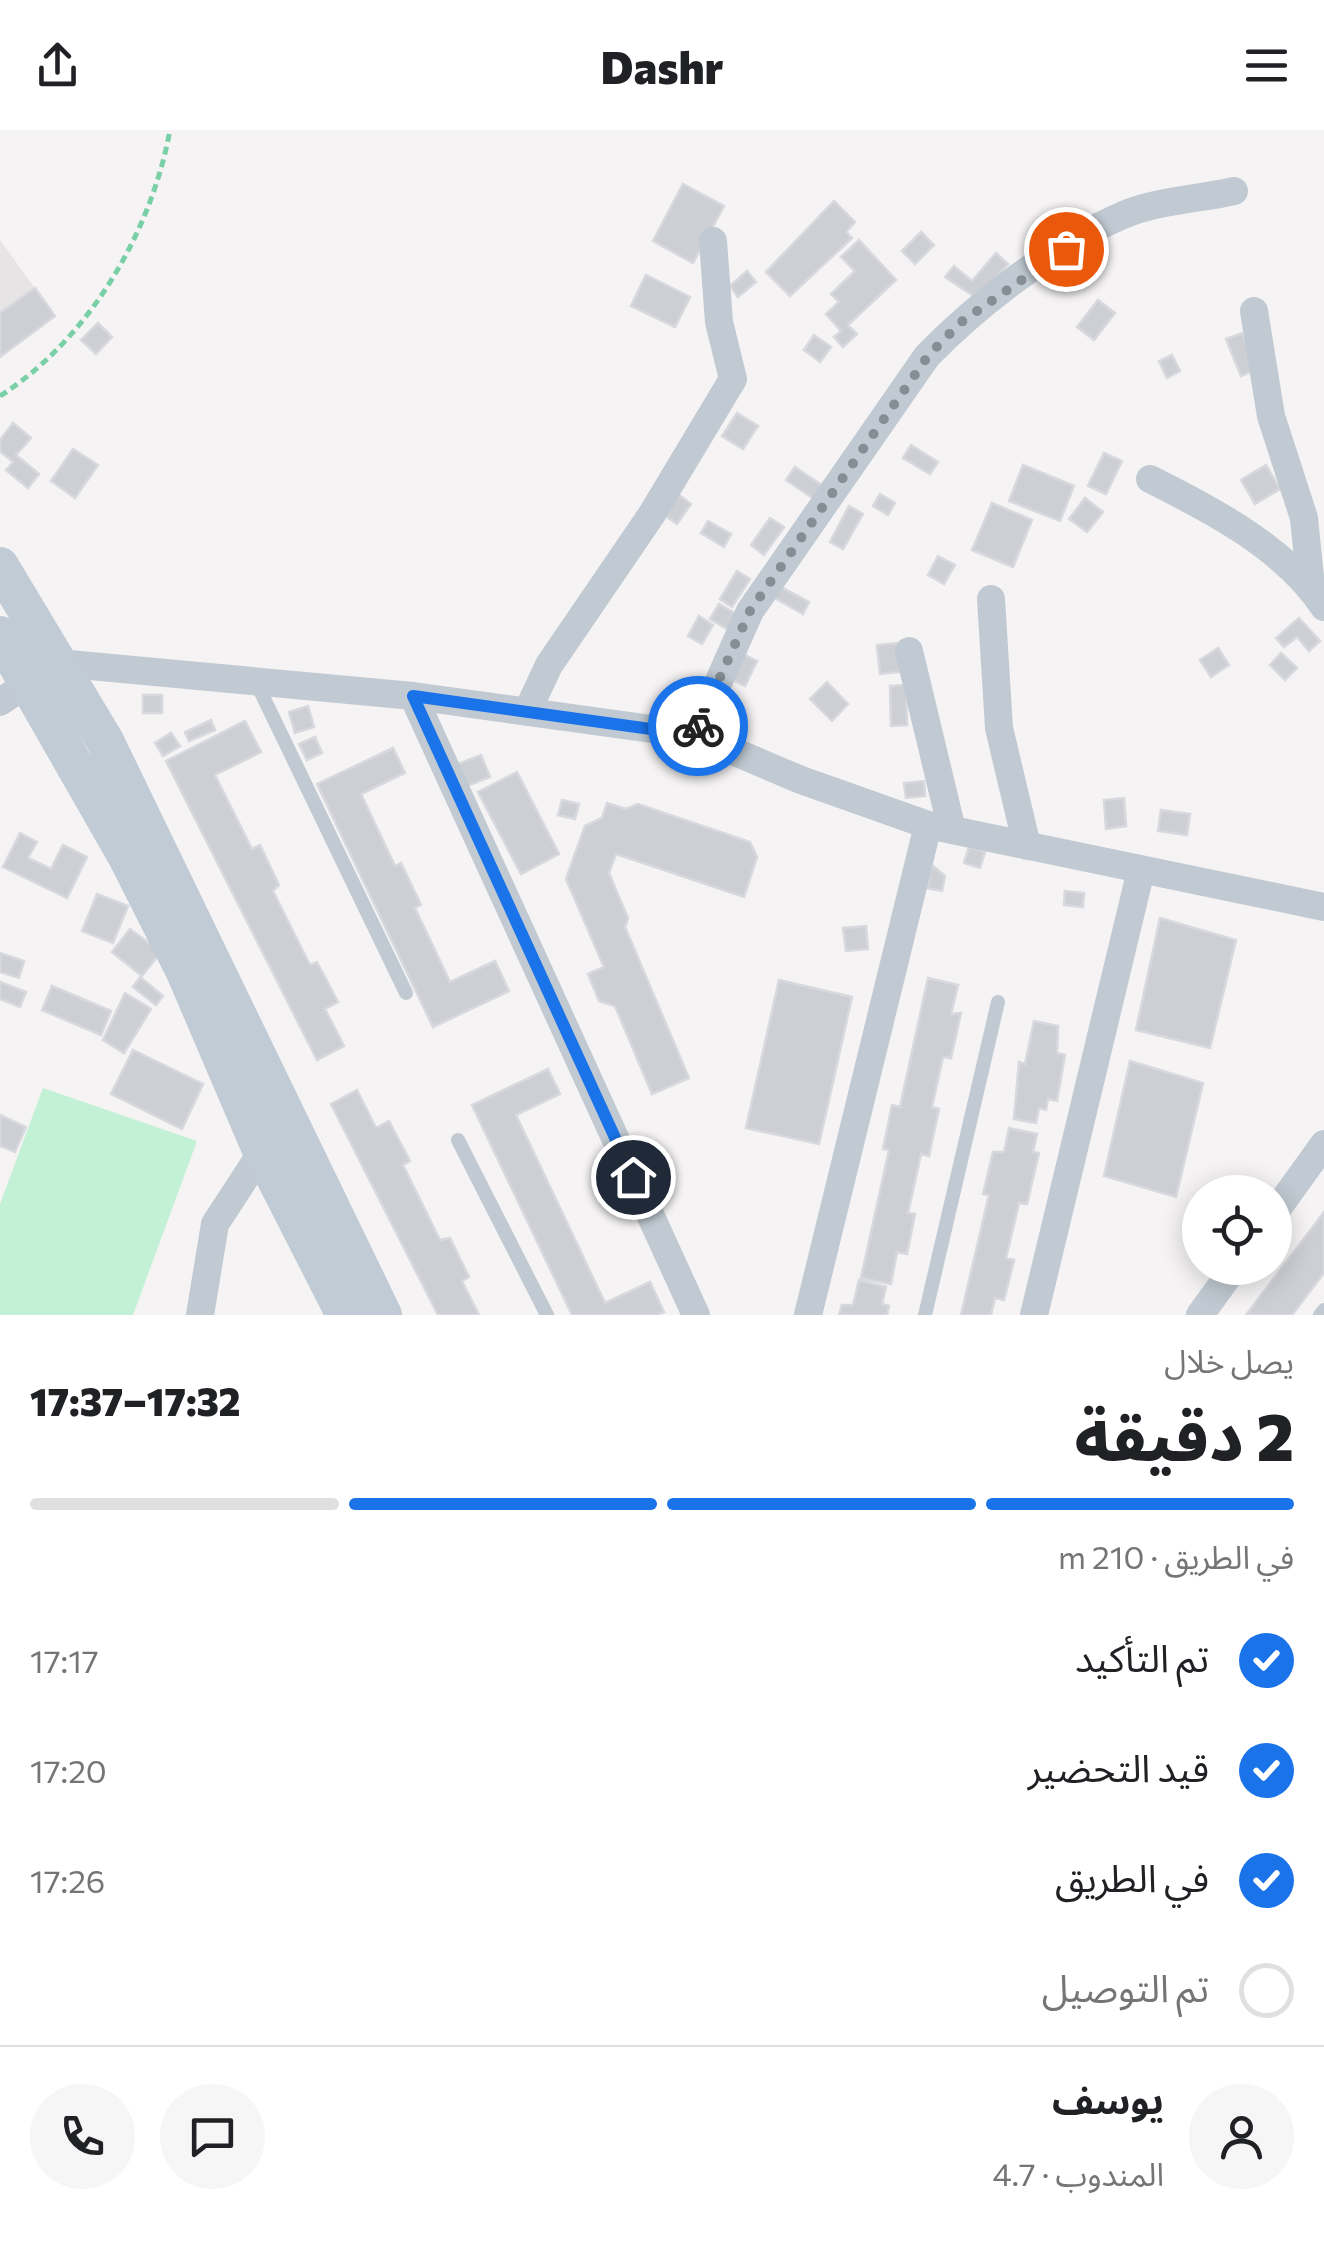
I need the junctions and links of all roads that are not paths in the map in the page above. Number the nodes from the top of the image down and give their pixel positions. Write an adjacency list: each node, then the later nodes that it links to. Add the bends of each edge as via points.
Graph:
1 (1234, 191): 14 (street, via 1122,214 960,323 928,356 750,611)
2 (713, 241): 13 (street, via 719,322 733,379 550,665)
3 (1254, 311): 6 (street, via 1270,416 1304,518)
4 (1150, 479): 6 (street, via 1219,514)
5 (0, 566): 10 (main road)
6 (1318, 597)
7 (991, 599): 16 (street, via 1000,728)
8 (0, 635): 10 (main road)
9 (910, 651): 15 (street)
10 (29, 682): 11 (street); 23 (main road)
11 (258, 684): 12 (street); 19 (lane)
12 (413, 696): 13 (street); 30 (street)
13 (527, 712): 14 (street)
14 (694, 735): 15 (street)
15 (940, 828): 16 (street); 31 (street)
16 (1027, 846): 17 (street)
17 (1141, 870): 18 (street); 33 (street)
18 (1324, 907)
19 (406, 993)
20 (998, 1002): 32 (lane)
21 (458, 1140): 29 (lane)
22 (1324, 1144): 24 (street)
23 (286, 1157): 26 (street, via 215,1224); 27 (main road); 28 (main road)
24 (1292, 1188)
25 (1222, 1285): 34 (street)
26 (200, 1315)
27 (345, 1315)
28 (382, 1315)
29 (547, 1315)
30 (696, 1315)
31 (808, 1315)
32 (925, 1315)
33 (1034, 1315)
34 (1200, 1315)

